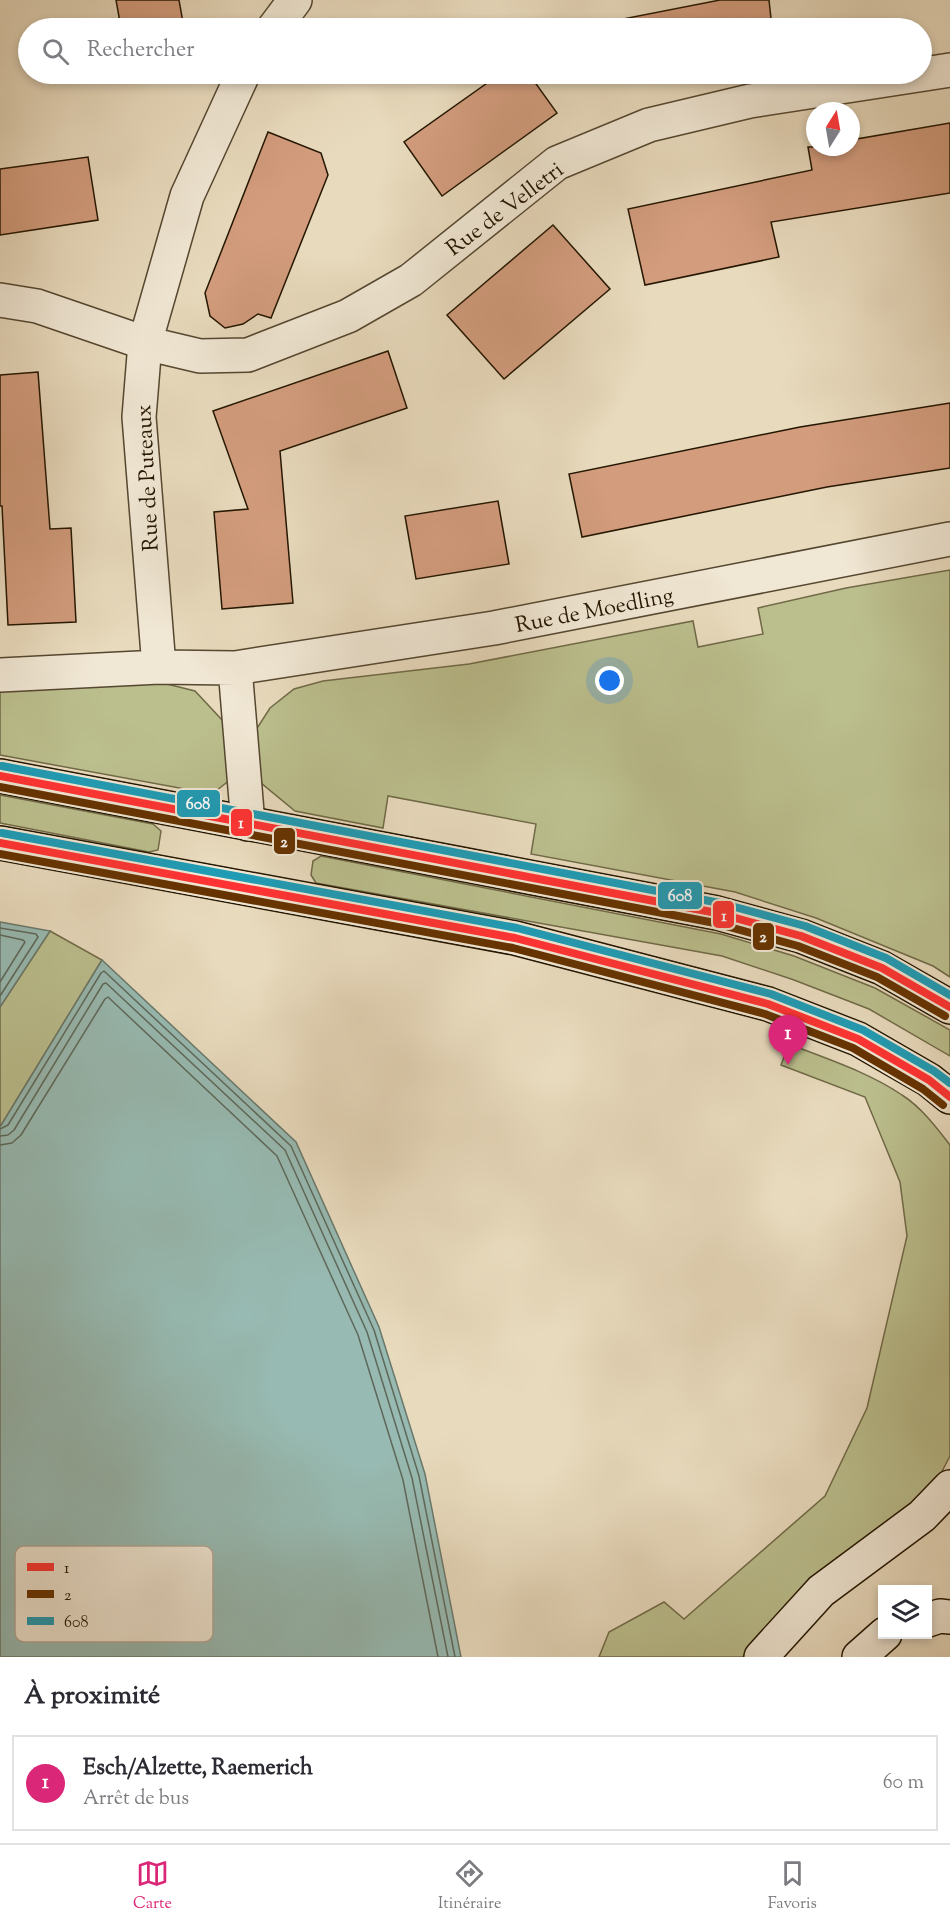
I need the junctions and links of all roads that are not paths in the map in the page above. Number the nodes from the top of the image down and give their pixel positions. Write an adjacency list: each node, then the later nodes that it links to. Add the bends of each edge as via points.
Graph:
1 (295, 0): 2 (street)
2 (282, 18)
3 (950, 70): 4 (street, Rue de Velletri)
4 (932, 73)
5 (238, 84): 8 (street, Rue de Puteaux, via 187,196)
6 (860, 84): 8 (street, Rue de Velletri, via 750,101 649,125 557,163 411,280 348,316 248,355 200,356)
7 (0, 300): 8 (street, Rue de Velletri, via 37,306)
8 (145, 343): 10 (street, Rue de Puteaux, via 139,417)
9 (950, 539): 11 (street, Rue de Moedling, via 494,628)
10 (159, 668): 11 (street); 12 (street)
11 (236, 668): 14 (street)
12 (0, 675)
13 (0, 776): 14 (main road)
14 (248, 824): 16 (main road, via 717,913 801,936 882,968)
15 (0, 843): 17 (main road, via 515,938 768,1004 858,1039 929,1080)
16 (950, 1007)
17 (950, 1097)
18 (950, 1487): 22 (street, via 922,1516 821,1591)
19 (950, 1617): 20 (street)
20 (932, 1618)
21 (880, 1639): 23 (street)
22 (761, 1657)
23 (859, 1657)

